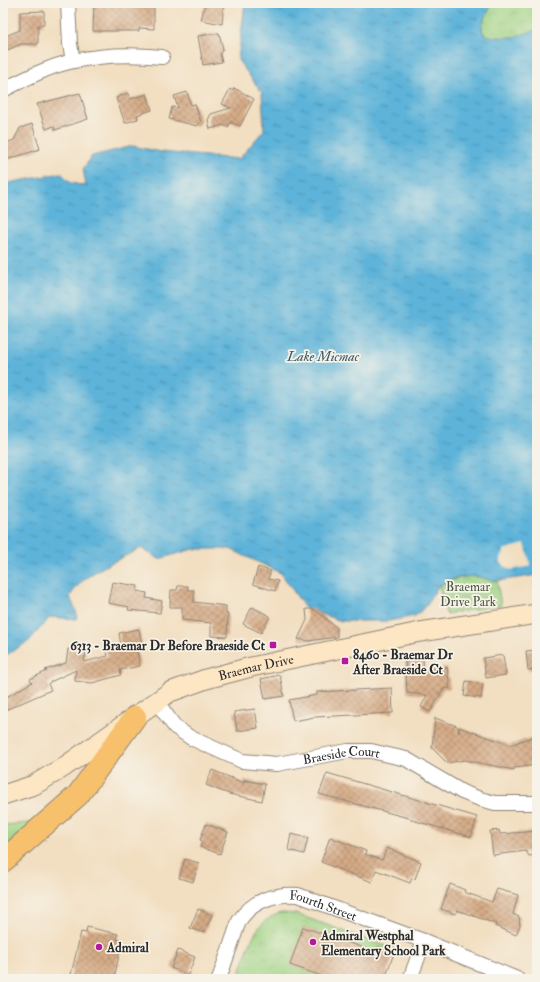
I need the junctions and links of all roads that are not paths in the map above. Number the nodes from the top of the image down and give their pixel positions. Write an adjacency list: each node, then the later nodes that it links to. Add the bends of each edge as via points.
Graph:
1 (68, 3): 3 (street)
2 (162, 57): 3 (street)
3 (73, 61): 4 (street)
4 (3, 90)
5 (537, 614): 6 (main road, Braemar Drive, via 420,632 250,667 192,684 170,692)
6 (156, 701): 7 (main road, Braemar Drive); 9 (street, Braeside Court, via 175,727 191,738 242,761 277,764 348,752 371,751 406,759 462,792 480,799 495,803)
7 (136, 717): 8 (main road, Braemar Drive, via 34,785); 10 (main road, via 78,795)
8 (3, 795)
9 (537, 803)
10 (3, 861)
11 (424, 941): 12 (street, Fourth Street, via 298,895 283,894 263,900 247,911 239,922); 13 (street); 14 (street, Fourth Street)
12 (219, 979)
13 (410, 979)
14 (517, 979)

